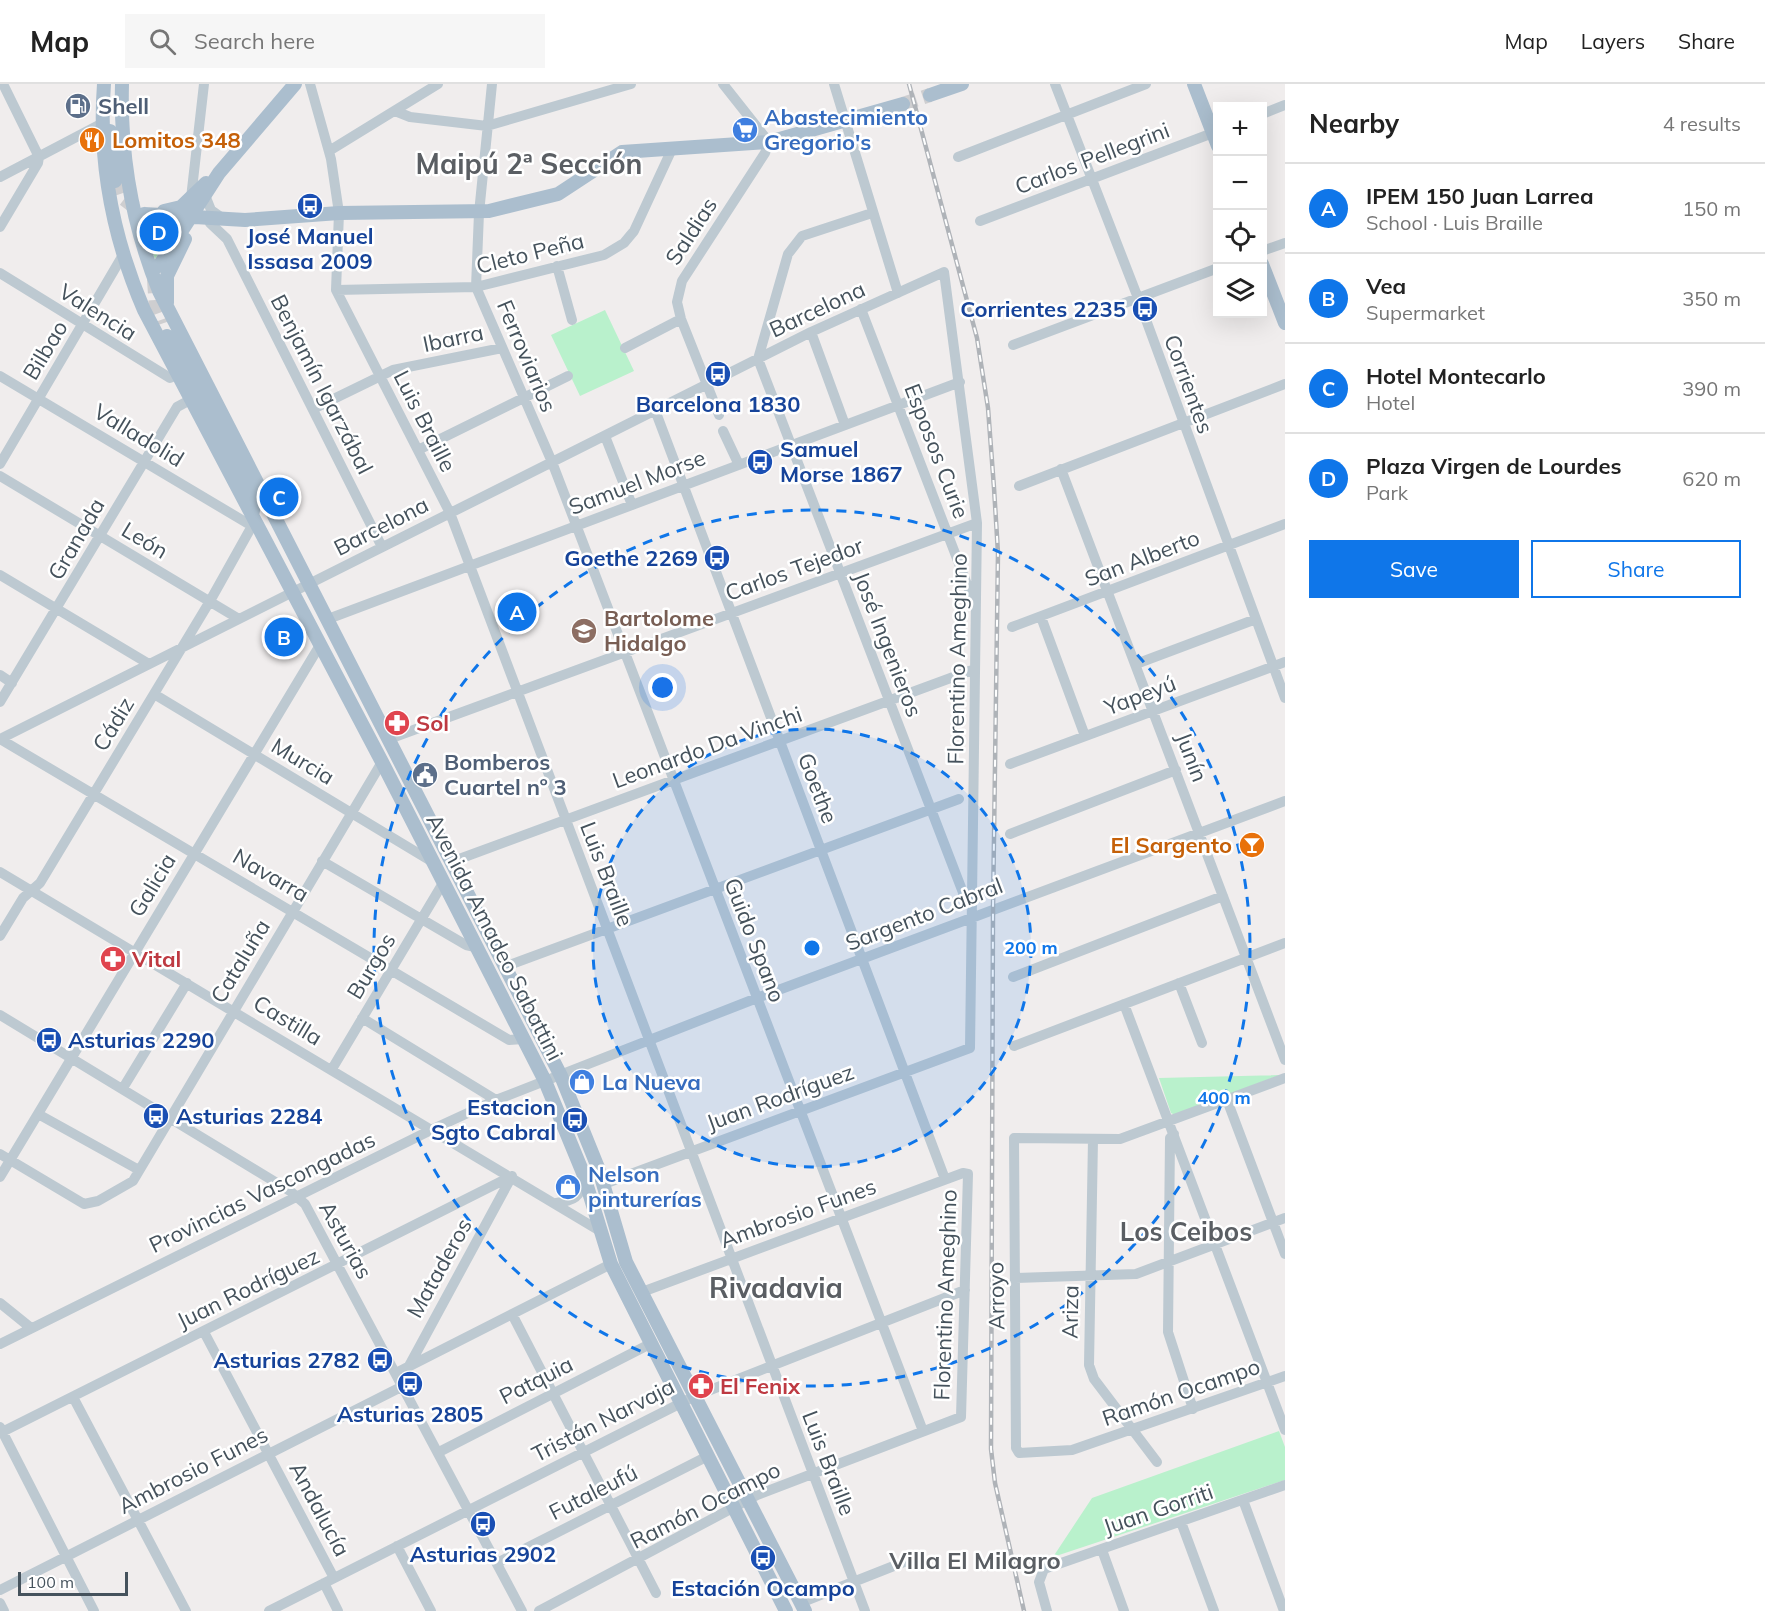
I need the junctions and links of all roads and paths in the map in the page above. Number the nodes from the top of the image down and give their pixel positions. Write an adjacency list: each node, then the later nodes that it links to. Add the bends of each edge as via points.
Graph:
1 (3, 84): 31 (street)
2 (104, 84): 24 (main road, Avenida Amadeo Sabattini)
3 (112, 84): 37 (main road, via 110,118)
4 (122, 84): 37 (main road, Avenida Amadeo Sabattini)
5 (204, 84): 33 (street)
6 (295, 84): 34 (main road)
7 (310, 84): 30 (street, Luis Braille)
8 (438, 84): 20 (street)
9 (492, 84): 25 (street, Ferroviarios)
10 (631, 84): 25 (street)
11 (723, 84): 28 (street)
12 (834, 84): 23 (street)
13 (962, 84): 17 (main road)
14 (1055, 84): 22 (street, Corrientes)
15 (1146, 84): 22 (street)
16 (1194, 84): 26 (main road)
17 (930, 95)
18 (903, 104): 23 (main road)
19 (1285, 105): 21 (street)
20 (395, 111): 25 (street, via 410,117); 30 (street)
21 (1267, 112)
22 (1067, 115): 32 (street); 36 (street, Corrientes)
23 (844, 121): 28 (main road); 42 (street)
24 (101, 124): 31 (street); 51 (main road, Avenida Amadeo Sabattini, via 105,179)
25 (487, 126): 41 (street, Ferroviarios)
26 (1213, 129)
27 (1213, 137): 36 (street, Carlos Pellegrini)
28 (769, 142): 29 (main road); 64 (street, Saldias, via 682,281 677,302)
29 (672, 149): 41 (main road, via 622,152 558,194); 53 (street, Cleto Peña, via 634,231 624,243 604,255)
30 (329, 151): 40 (street, Luis Braille)
31 (39, 157): 35 (street); 47 (street)
32 (958, 157)
33 (195, 168): 34 (street, via 200,179); 39 (street)
34 (219, 173): 38 (main road); 39 (main road)
35 (0, 177)
36 (1091, 179): 46 (street, Carlos Pellegrini); 61 (street, Corrientes)
37 (121, 180): 39 (main road, via 137,202 152,210 175,210); 62 (main road, Avenida Amadeo Sabattini)
38 (206, 195): 44 (main road); 45 (street, Benjamín Igarzábal, via 211,210)
39 (191, 198)
40 (339, 213): 41 (main road); 45 (main road); 59 (street, Luis Braille)
41 (479, 213): 58 (street, Ferroviarios)
42 (872, 213): 60 (street); 73 (street, via 797,240 788,254)
43 (144, 214): 44 (main road)
44 (189, 217): 45 (main road); 52 (main road)
45 (227, 221): 48 (street, Benjamín Igarzábal); 48 (street); 62 (main road, via 197,224 187,234 170,269)
46 (980, 221)
47 (0, 227)
48 (227, 239): 85 (street, Benjamín Igarzábal)
49 (1285, 243): 50 (street)
50 (1267, 250)
51 (123, 255): 68 (street, Bilbao); 74 (main road, Avenida Amadeo Sabattini, via 144,310)
52 (159, 266)
53 (557, 267): 58 (street, Cleto Peña); 65 (street)
54 (1213, 270): 61 (street)
55 (944, 272): 60 (street, Barcelona); 78 (street, Florentino Ameghino)
56 (0, 273): 68 (street, Valencia)
57 (1267, 275): 66 (main road)
58 (476, 287): 59 (street, Cleto Peña); 71 (street, Ferroviarios)
59 (336, 290): 75 (street, Luis Braille)
60 (898, 293): 63 (street, Barcelona)
61 (1138, 298): 70 (street); 88 (street, Corrientes)
62 (167, 309): 115 (main road, Avenida Amadeo Sabattini)
63 (861, 309): 69 (street, Barcelona); 84 (street, Esposos Curie)
64 (681, 319): 72 (street); 79 (street, Saldias)
65 (572, 320)
66 (1285, 323)
67 (160, 324): 104 (main road, via 248,485)
68 (82, 326): 74 (street, Valencia, via 170,378); 81 (street, Bilbao)
69 (811, 332): 73 (street, Barcelona); 89 (street)
70 (1013, 345)
71 (502, 348): 75 (street, Ibarra); 82 (street, Ferroviarios)
72 (625, 348)
73 (758, 359): 79 (street, Barcelona); 92 (street, José Ingenieros)
74 (177, 375): 83 (main road, Avenida Amadeo Sabattini)
75 (379, 375): 85 (street, Ibarra); 93 (street, Luis Braille)
76 (0, 376): 81 (street, Valladolid)
77 (568, 376): 82 (street)
78 (960, 382): 84 (street, Samuel Morse); 105 (street, Florentino Ameghino)
79 (708, 384): 86 (street, Barcelona); 87 (street, Saldias)
80 (1285, 384): 88 (street)
81 (39, 398): 94 (street, Valladolid); 96 (street, Bilbao)
82 (524, 398): 93 (street); 95 (street, Ferroviarios)
83 (190, 400): 94 (street, Granada, via 177,407); 104 (main road, Avenida Amadeo Sabattini)
84 (898, 405): 89 (street, Samuel Morse); 108 (street, Esposos Curie)
85 (313, 409): 111 (street, Benjamín Igarzábal)
86 (656, 410): 91 (street, Barcelona); 100 (street, Goethe)
87 (719, 415)
88 (1182, 423): 98 (street); 110 (street, Corrientes)
89 (845, 425): 92 (street, Samuel Morse)
90 (723, 430): 97 (street)
91 (605, 436): 95 (street, Barcelona); 102 (street)
92 (791, 446): 97 (street, Samuel Morse); 113 (street, José Ingenieros)
93 (418, 450): 103 (street, Luis Braille)
94 (144, 461): 104 (street, Valladolid); 109 (street, Granada)
95 (552, 462): 103 (street, Barcelona); 107 (street, Guido Spano)
96 (0, 464)
97 (740, 465): 100 (street, Samuel Morse)
98 (1062, 469): 101 (street); 116 (street, Junín)
99 (0, 476): 109 (street, León)
100 (684, 485): 102 (street, Samuel Morse); 121 (street, Goethe)
101 (1018, 486)
102 (632, 505): 107 (street, Samuel Morse)
103 (450, 513): 111 (street, Barcelona); 112 (street, Luis Braille)
104 (254, 522): 117 (main road, Avenida Amadeo Sabattini); 118 (street, Cádiz)
105 (977, 523): 108 (street, Carlos Tejedor); 119 (street, Florentino Ameghino)
106 (1285, 524): 110 (street, San Alberto)
107 (576, 526): 112 (street, Samuel Morse); 129 (street, Guido Spano)
108 (948, 534): 113 (street, Carlos Tejedor); 119 (street, Esposos Curie)
109 (100, 536): 118 (street, León); 120 (street, Granada)
110 (1227, 546): 116 (street, San Alberto); 124 (street, Corrientes)
111 (382, 547): 115 (street, Barcelona)
112 (470, 566): 125 (street, Samuel Morse); 137 (street, Luis Braille)
113 (840, 573): 121 (street, Carlos Tejedor); 140 (street, José Ingenieros)
114 (0, 575): 120 (street)
115 (311, 583): 117 (street, Barcelona); 125 (main road, Avenida Amadeo Sabattini)
116 (1108, 591): 122 (street, San Alberto); 132 (street, Junín)
117 (292, 592): 123 (street, Barcelona); 127 (main road, Avenida Amadeo Sabattini)
118 (210, 602): 123 (street, León); 128 (street, Cádiz)
119 (976, 607): 134 (street, Florentino Ameghino)
120 (57, 609): 131 (street); 136 (street, Granada)
121 (732, 613): 129 (street, Carlos Tejedor); 146 (street, Goethe)
122 (1041, 617): 126 (street, San Alberto); 143 (street)
123 (239, 619): 128 (street, Barcelona)
124 (1256, 619): 132 (street); 133 (street, Corrientes)
125 (328, 620): 145 (main road, Avenida Amadeo Sabattini)
126 (1012, 627)
127 (320, 645): 147 (street, Galicia); 148 (main road, Avenida Amadeo Sabattini)
128 (182, 647): 131 (street, Barcelona); 138 (street, Cádiz)
129 (625, 653): 137 (street, Carlos Tejedor); 151 (street, Guido Spano)
130 (1285, 662): 133 (street, Yapeyú)
131 (149, 664): 144 (street, Barcelona)
132 (1136, 664): 142 (street, Junín)
133 (1273, 667): 139 (street, Corrientes); 142 (street, Yapeyú)
134 (975, 669): 140 (street, Leonardo Da Vinchi); 171 (street, Florentino Ameghino)
135 (0, 675): 136 (street)
136 (12, 683): 141 (street, Granada)
137 (518, 692): 145 (street, Carlos Tejedor); 157 (street, Luis Braille)
138 (154, 694): 147 (street, Murcia); 152 (street, Cádiz)
139 (1285, 698)
140 (889, 701): 146 (street, Leonardo Da Vinchi); 155 (street, José Ingenieros)
141 (0, 702)
142 (1153, 711): 143 (street, Yapeyú); 150 (street, Junín)
143 (1085, 736): 149 (street, Yapeyú)
144 (0, 739): 152 (street, Navarra)
145 (389, 739): 164 (main road, Avenida Amadeo Sabattini)
146 (780, 741): 151 (street, Leonardo Da Vinchi); 160 (street, Goethe)
147 (253, 754): 156 (street, Murcia); 161 (street, Galicia)
148 (381, 762): 156 (street, Cataluña); 163 (main road, Avenida Amadeo Sabattini)
149 (1010, 764)
150 (1176, 770): 158 (street, Junín); 159 (street)
151 (674, 780): 157 (street, Leonardo Da Vinchi); 167 (street, Guido Spano)
152 (93, 794): 161 (street, Navarra); 168 (street, Cádiz)
153 (959, 799): 155 (street)
154 (1285, 801): 158 (street, Sargento Cabral)
155 (931, 810): 160 (street); 171 (street, José Ingenieros)
156 (351, 812): 162 (street, Cataluña); 163 (street, Murcia)
157 (566, 820): 164 (street, Leonardo Da Vinchi); 173 (street, Luis Braille)
158 (1199, 832): 169 (street, Junín); 171 (street, Sargento Cabral)
159 (1010, 834)
160 (821, 850): 167 (street); 179 (street, Goethe)
161 (194, 853): 170 (street, Navarra); 177 (street, Galicia)
162 (322, 861): 170 (street, Cataluña); 172 (street)
163 (431, 861): 166 (main road, Avenida Amadeo Sabattini)
164 (451, 862): 180 (main road, Avenida Amadeo Sabattini)
165 (0, 872): 168 (street, Castilla)
166 (443, 883): 172 (street, Burgos); 176 (main road, Avenida Amadeo Sabattini)
167 (715, 889): 173 (street); 185 (street, Guido Spano)
168 (31, 890): 174 (street, Cádiz); 177 (street, Castilla)
169 (1223, 896): 178 (street, Junín); 182 (street)
170 (293, 911): 181 (street, Navarra); 187 (street, Cataluña)
171 (972, 912): 179 (street, Sargento Cabral); 194 (street, Florentino Ameghino)
172 (422, 919): 176 (street); 181 (street, Burgos)
173 (607, 929): 180 (street); 191 (street, Luis Braille)
174 (0, 936)
175 (1285, 943): 178 (street)
176 (475, 947): 190 (main road, Avenida Amadeo Sabattini)
177 (135, 952): 183 (street, Castilla); 195 (street, Galicia)
178 (1247, 957): 184 (street); 196 (street, Junín)
179 (862, 958): 185 (street, Sargento Cabral); 198 (street, Goethe)
180 (504, 967): 199 (main road, Avenida Amadeo Sabattini)
181 (392, 969): 189 (street, Burgos); 190 (street, Navarra, via 509,1040)
182 (1013, 977)
183 (187, 983): 187 (street, Castilla); 202 (street)
184 (1179, 983): 186 (street); 192 (street)
185 (757, 998): 191 (street, Sargento Cabral); 205 (street, Guido Spano)
186 (1124, 1004): 193 (street); 208 (street)
187 (234, 1011): 197 (street, Castilla); 207 (street, Cataluña)
188 (0, 1014): 195 (street, Asturias)
189 (362, 1018): 197 (street, Burgos); 203 (street)
190 (523, 1039): 201 (main road, Avenida Amadeo Sabattini)
191 (649, 1041): 199 (street, Sargento Cabral); 212 (street, Luis Braille)
192 (1202, 1043)
193 (1014, 1046)
194 (970, 1048): 198 (street, Juan Rodríguez)
195 (71, 1058): 202 (street, Asturias); 206 (street, Galicia)
196 (1285, 1060)
197 (332, 1069): 209 (street, Castilla)
198 (904, 1071): 205 (street, Juan Rodríguez); 219 (street, Goethe)
199 (561, 1076): 201 (street, Sargento Cabral); 220 (main road, Avenida Amadeo Sabattini)
200 (1285, 1078): 204 (street)
201 (545, 1081): 203 (street, Provincias Vascongadas); 215 (main road, Avenida Amadeo Sabattini)
202 (123, 1089): 207 (street, Asturias)
203 (496, 1100): 209 (street, Provincias Vascongadas)
204 (1227, 1100): 208 (street); 225 (street)
205 (800, 1110): 212 (street, Juan Rodríguez); 223 (street, Guido Spano)
206 (38, 1114): 213 (street, Galicia); 214 (street)
207 (171, 1117): 214 (street, Cataluña); 221 (street, Asturias)
208 (1170, 1121): 210 (street); 211 (street, via 1120,1139)
209 (433, 1129): 217 (street, Castilla); 221 (street, Provincias Vascongadas)
210 (1174, 1134): 227 (street); 230 (street, via 1170,1138)
211 (1093, 1139): 233 (street, Ariza); 234 (street, Arroyo, via 1014,1138)
212 (690, 1150): 220 (street, Juan Rodríguez); 229 (street, Luis Braille)
213 (5, 1157): 214 (street, Cataluña, via 84,1204 98,1201 133,1181); 218 (street, Galicia)
214 (140, 1170)
215 (583, 1173): 222 (street, via 583,1188 578,1197); 226 (main road, Avenida Amadeo Sabattini)
216 (968, 1174): 219 (street, Ambrosio Funes); 235 (street, Florentino Ameghino)
217 (512, 1176): 222 (street, Castilla); 232 (street, Juan Rodríguez); 244 (street, Mataderos)
218 (0, 1177)
219 (945, 1179): 223 (street, Ambrosio Funes)
220 (604, 1185): 236 (main road, Avenida Amadeo Sabattini, via 621,1249)
221 (298, 1196): 232 (street, Asturias); 240 (street, Provincias Vascongadas)
222 (556, 1203): 226 (street, Castilla)
223 (841, 1218): 229 (street, Ambrosio Funes); 239 (street, Guido Spano)
224 (1285, 1218): 225 (street)
225 (1274, 1222): 227 (street); 228 (street)
226 (600, 1231): 231 (main road, Avenida Amadeo Sabattini)
227 (1216, 1244): 230 (street); 248 (street)
228 (1285, 1254)
229 (731, 1258): 236 (street, Ambrosio Funes); 245 (street, Luis Braille)
230 (1168, 1262): 233 (street, via 1126,1276); 254 (street, via 1169,1340)
231 (611, 1264): 238 (street); 243 (main road, Avenida Amadeo Sabattini)
232 (338, 1265): 241 (street, Juan Rodríguez); 246 (street, Asturias)
233 (1090, 1276): 234 (street); 256 (street, Ariza, via 1090,1372)
234 (1016, 1278): 262 (street, Arroyo)
235 (965, 1290): 239 (street, Tristán Narvaja); 255 (street, Florentino Ameghino)
236 (642, 1292): 252 (main road, Avenida Amadeo Sabattini)
237 (0, 1303): 240 (street)
238 (512, 1314): 244 (street); 250 (street)
239 (881, 1323): 245 (street, Tristán Narvaja); 259 (street, Guido Spano)
240 (31, 1328): 242 (street, Provincias Vascongadas)
241 (204, 1332): 251 (street, Juan Rodríguez); 263 (street, Andalucía)
242 (0, 1344)
243 (651, 1344): 250 (street, Patquia); 253 (main road, Avenida Amadeo Sabattini)
244 (409, 1366): 246 (street)
245 (771, 1366): 252 (street, Tristán Narvaja); 266 (street, Luis Braille)
246 (396, 1373): 249 (street, Asturias)
247 (1285, 1376): 248 (street, Ramón Ocampo)
248 (1268, 1383): 254 (street, Ramón Ocampo); 257 (street)
249 (403, 1386): 260 (street, Asturias); 263 (street, Ambrosio Funes)
250 (553, 1393): 260 (street, Patquia); 261 (street)
251 (74, 1396): 258 (street, Juan Rodríguez); 273 (street)
252 (695, 1396): 253 (street, Tristán Narvaja); 268 (main road, Avenida Amadeo Sabattini)
253 (680, 1403): 261 (street, Tristán Narvaja); 264 (main road, Avenida Amadeo Sabattini)
254 (1193, 1409): 256 (street, Ramón Ocampo)
255 (961, 1417): 259 (street, Ramón Ocampo)
256 (1132, 1430): 262 (street, Ramón Ocampo, via 1061,1453); 265 (street, Ariza)
257 (1285, 1430)
258 (1, 1431): 277 (street)
259 (922, 1431): 266 (street, Ramón Ocampo)
260 (439, 1452): 271 (street, Asturias)
261 (584, 1452): 270 (street); 271 (street, Tristán Narvaja)
262 (1019, 1452)
263 (269, 1453): 273 (street, Ambrosio Funes); 281 (street, Andalucía)
264 (706, 1456): 270 (street, Futaleufú); 272 (main road, Avenida Amadeo Sabattini)
265 (1157, 1462)
266 (812, 1474): 268 (street, Ramón Ocampo); 282 (street, Luis Braille)
267 (1285, 1485): 269 (street, Juan Gorriti)
268 (748, 1499): 272 (street, Ramón Ocampo); 287 (main road, Avenida Amadeo Sabattini)
269 (1243, 1500): 274 (street, Juan Gorriti); 301 (street)
270 (611, 1505): 279 (street); 280 (street, Futaleufú)
271 (469, 1509): 275 (street, Tristán Narvaja); 280 (street, Asturias)
272 (733, 1510): 279 (street, Ramón Ocampo); 296 (main road, Avenida Amadeo Sabattini)
273 (138, 1520): 277 (street, Ambrosio Funes); 290 (street)
274 (1181, 1522): 276 (street, Juan Gorriti); 300 (street)
275 (397, 1546): 281 (street, Tristán Narvaja); 293 (street)
276 (1102, 1550): 298 (street, Juan Gorriti, via 1044,1569 1039,1582); 299 (street)
277 (66, 1556): 284 (street, Ambrosio Funes); 289 (street)
278 (914, 1558): 282 (street)
279 (639, 1560): 285 (street); 295 (street, Ramón Ocampo)
280 (496, 1563): 294 (street, Asturias)
281 (334, 1578): 283 (street, Tristán Narvaja)
282 (853, 1581): 287 (street); 297 (street, Luis Braille)
283 (324, 1583): 291 (street, Tristán Narvaja); 292 (street, Andalucía)
284 (0, 1590)
285 (656, 1593)
286 (0, 1604): 288 (street)
287 (802, 1607)
288 (4, 1611)
289 (94, 1611)
290 (186, 1611)
291 (269, 1611)
292 (338, 1611)
293 (431, 1611)
294 (522, 1611)
295 (539, 1611)
296 (786, 1611)
297 (865, 1611)
298 (1047, 1611)
299 (1124, 1611)
300 (1214, 1611)
301 (1284, 1611)

